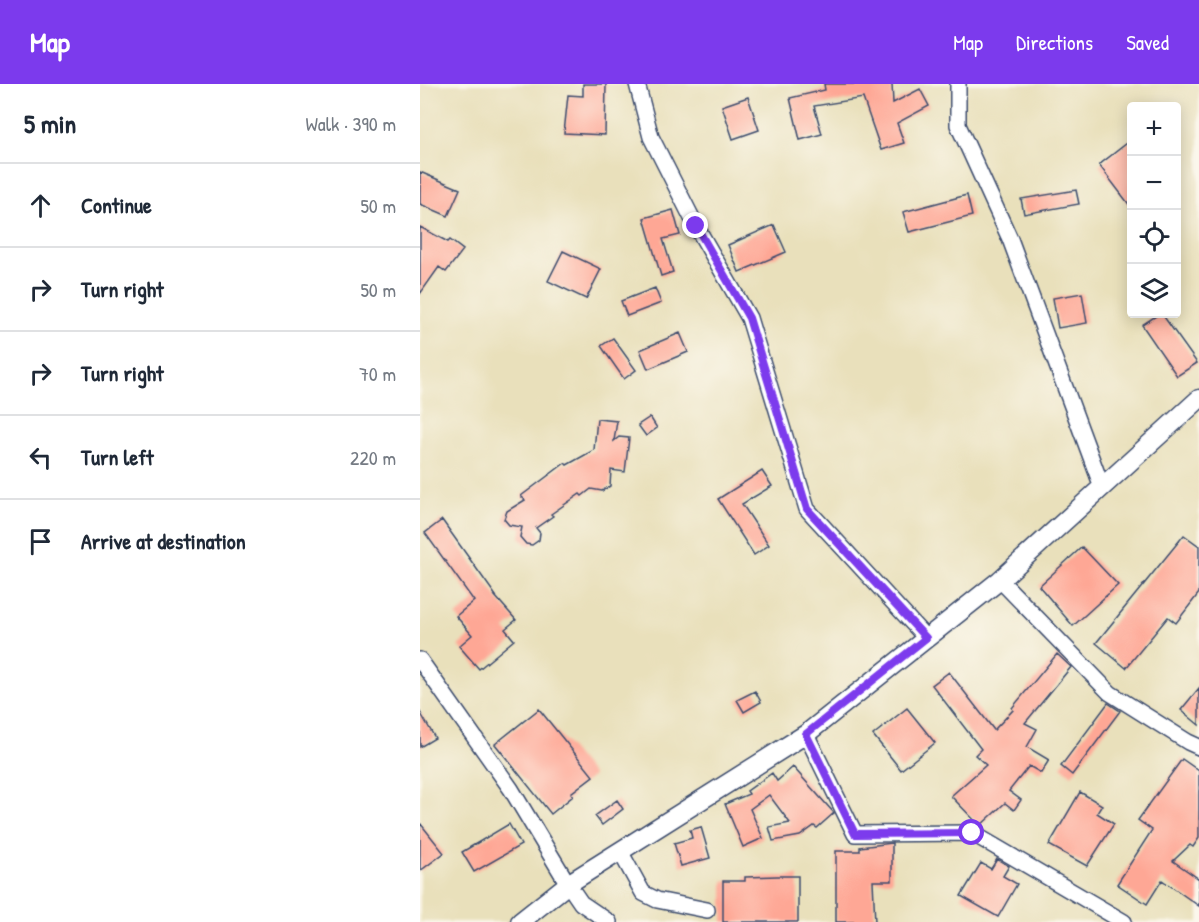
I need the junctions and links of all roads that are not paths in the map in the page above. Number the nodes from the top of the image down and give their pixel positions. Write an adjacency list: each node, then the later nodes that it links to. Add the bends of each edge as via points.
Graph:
1 (637, 84): 6 (street, via 651,137 749,318 807,509)
2 (958, 84): 4 (street, via 958,125 1010,238)
3 (1199, 399): 4 (street)
4 (1102, 487): 5 (street)
5 (1000, 580): 6 (street); 9 (street, via 1110,693)
6 (926, 638): 8 (street)
7 (420, 660): 11 (street, via 511,789)
8 (806, 734): 10 (street); 15 (street, via 855,834 972,833)
9 (1199, 747)
10 (620, 851): 11 (street); 12 (street, via 643,893 682,907)
11 (568, 884): 13 (street); 14 (street, via 581,903)
12 (707, 910)
13 (520, 922)
14 (609, 922)
15 (1124, 922)

